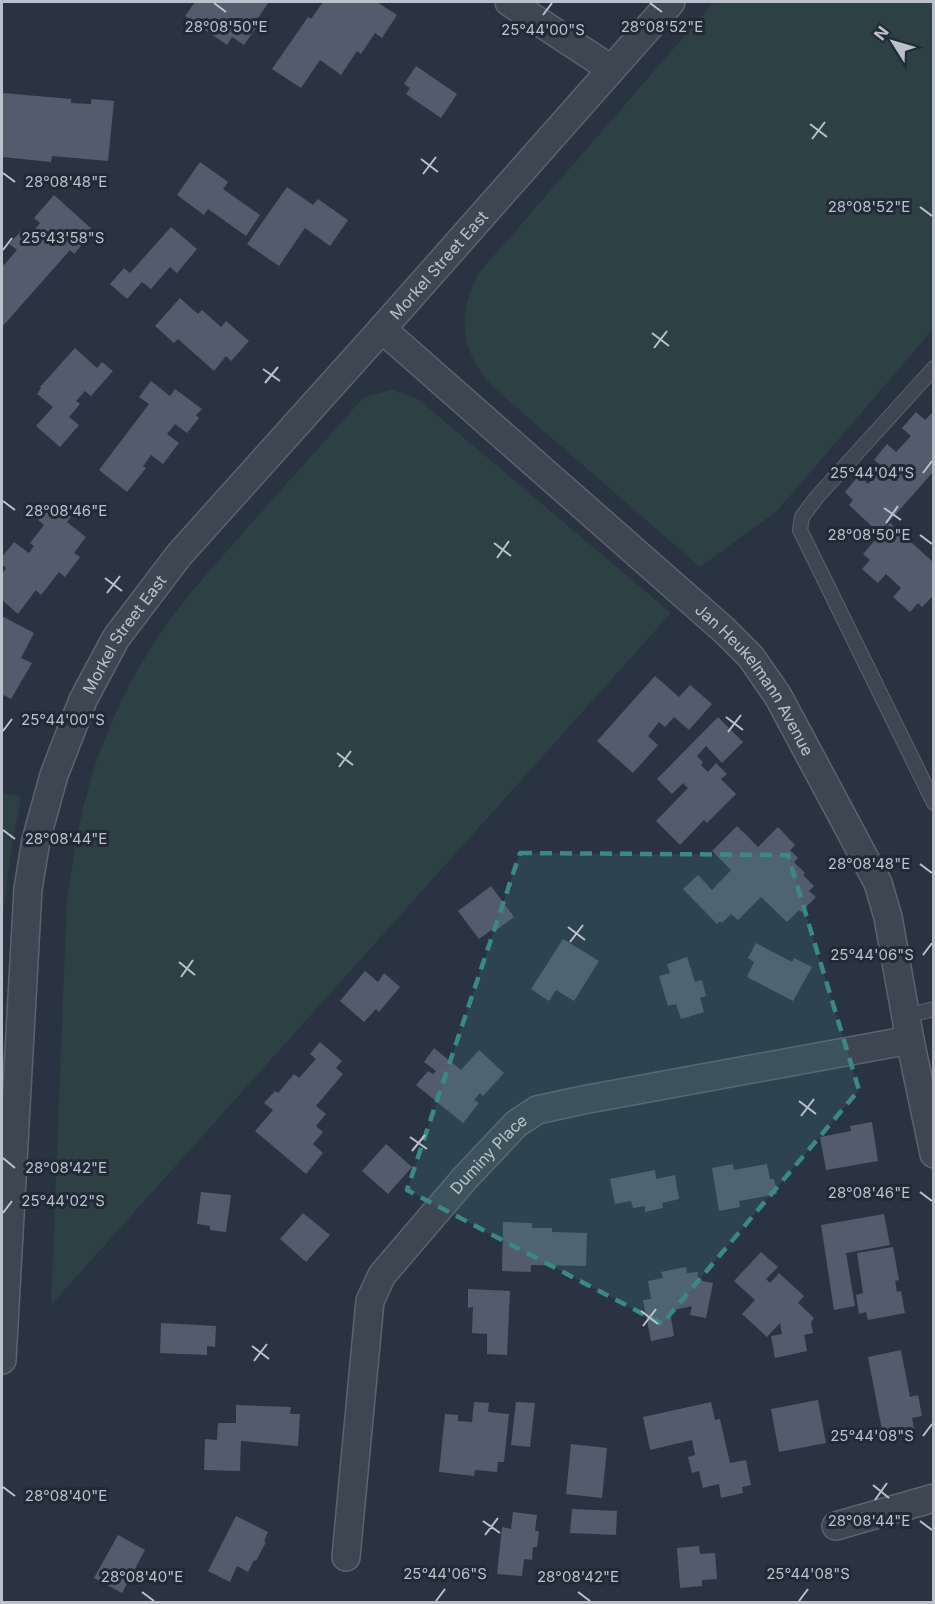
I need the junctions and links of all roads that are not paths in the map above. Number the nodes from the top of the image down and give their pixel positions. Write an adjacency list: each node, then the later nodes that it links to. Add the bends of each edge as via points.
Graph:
1 (509, 2): 3 (street)
2 (670, 2): 3 (street, Morkel Street East)
3 (611, 69): 4 (street, Morkel Street East)
4 (382, 329): 8 (street, Jan Heukelmann Avenue, via 751,657 778,696 878,883); 10 (street, Morkel Street East, via 186,547 116,638 83,700 54,776 36,840 25,920)
5 (933, 368): 6 (lane, via 817,497 802,517 800,530)
6 (933, 803)
7 (933, 1009): 8 (lane)
8 (908, 1028): 9 (street, Jan Heukelmann Avenue); 13 (street, Duminy Place, via 537,1110 507,1132 382,1275 374,1290)
9 (933, 1154)
10 (2, 1360)
11 (933, 1498): 12 (street)
12 (836, 1526)
13 (346, 1557)

